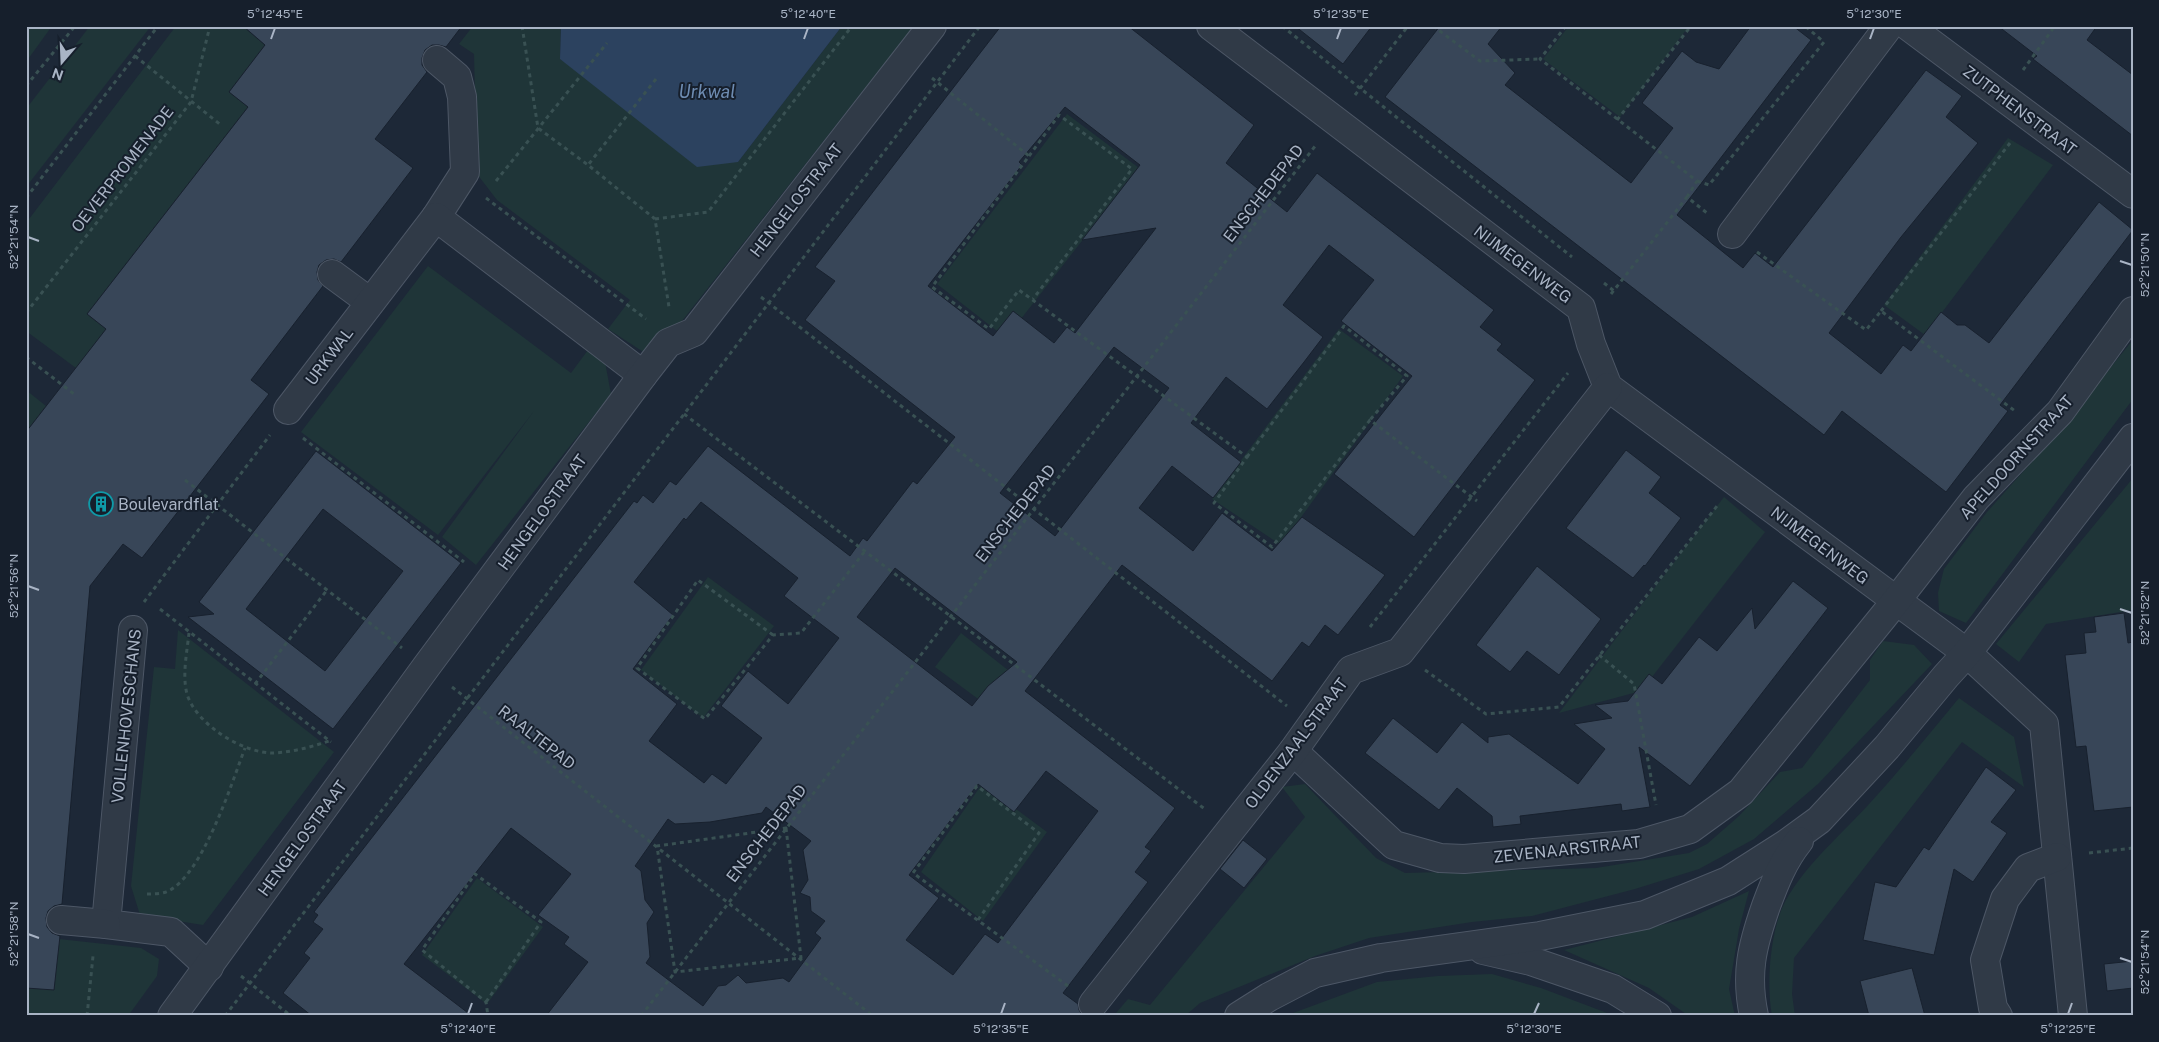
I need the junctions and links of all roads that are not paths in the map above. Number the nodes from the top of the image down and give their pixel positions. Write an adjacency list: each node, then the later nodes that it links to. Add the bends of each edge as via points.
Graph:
1 (932, 26): 12 (street, HENGELOSTRAAT, via 694,332 664,333 668,343)
2 (1211, 26): 13 (street, NIJMEGENWEG, via 1581,308)
3 (1889, 26): 8 (street)
4 (1908, 26): 6 (street, ZUTPHENSTRAAT)
5 (437, 60): 7 (street, URKWAL, via 457,77 462,97 465,172)
6 (2133, 194)
7 (436, 217): 10 (street, URKWAL); 12 (street)
8 (1732, 234)
9 (332, 274): 10 (street)
10 (370, 302): 14 (street, URKWAL)
11 (2133, 312): 16 (street, APELDOORNSTRAAT, via 2060,412 1976,498)
12 (643, 375): 25 (street, HENGELOSTRAAT)
13 (1608, 387): 16 (street, NIJMEGENWEG); 19 (street, OLDENZAALSTRAAT, via 1400,652 1351,670)
14 (286, 424)
15 (2133, 438): 18 (street)
16 (1896, 601): 18 (street, NIJMEGENWEG); 19 (street, ZEVENAARSTRAAT, via 1741,792 1690,828 1638,844 1464,859 1440,858 1394,845)
17 (132, 630): 23 (street, VOLLENHOVESCHANS)
18 (1967, 653): 20 (street, via 1888,747); 21 (street, NIJMEGENWEG, via 2044,724)
19 (1292, 751): 26 (street, OLDENZAALSTRAAT)
20 (1807, 829): 24 (street, via 1728,881 1645,915 1540,936); 30 (street, via 1787,856 1754,939 1750,967)
21 (2057, 857): 31 (street, via 2028,868 2005,899 1999,914 1985,960 1992,1008); 32 (street, NIJMEGENWEG)
22 (61, 920): 23 (street)
23 (106, 924): 25 (street, via 171,932)
24 (1467, 946): 28 (street, via 1381,958 1315,973); 29 (street, via 1531,961 1612,989)
25 (213, 962): 27 (street, HENGELOSTRAAT)
26 (1093, 1004)
27 (172, 1016)
28 (1239, 1016)
29 (1656, 1016)
30 (1754, 1016)
31 (1998, 1016)
32 (2072, 1016)

